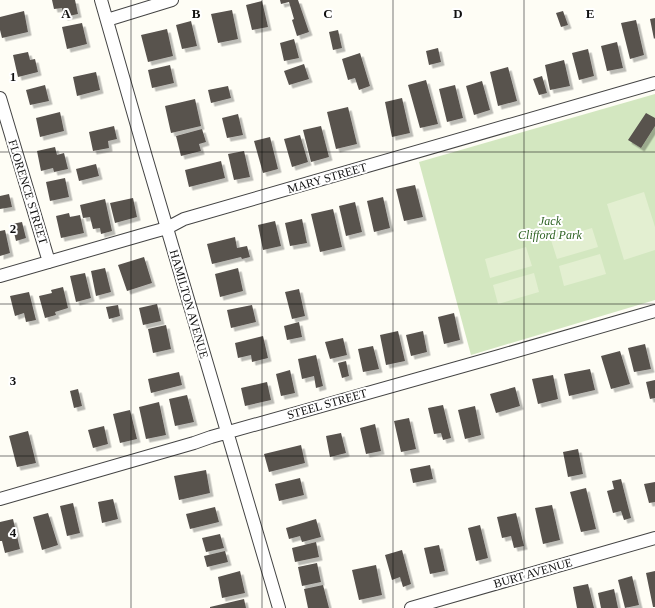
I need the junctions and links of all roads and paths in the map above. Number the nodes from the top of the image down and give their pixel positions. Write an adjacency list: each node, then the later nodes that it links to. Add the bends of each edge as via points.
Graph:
1 (101, 0): 3 (street, HAMILTON AVENUE)
2 (172, 0): 3 (street)
3 (107, 20): 6 (street, HAMILTON AVENUE)
4 (655, 83): 6 (street, MARY STREET, via 184,219)
5 (0, 98): 7 (street, FLORENCE STREET)
6 (167, 228): 7 (street, MARY STREET); 10 (street, HAMILTON AVENUE)
7 (49, 262): 8 (street, MARY STREET)
8 (0, 276)
9 (655, 311): 10 (street, STEEL STREET)
10 (227, 433): 11 (street, STEEL STREET); 13 (street, HAMILTON AVENUE)
11 (0, 499)
12 (655, 538): 14 (street, BURT AVENUE)
13 (279, 608)
14 (411, 608)

